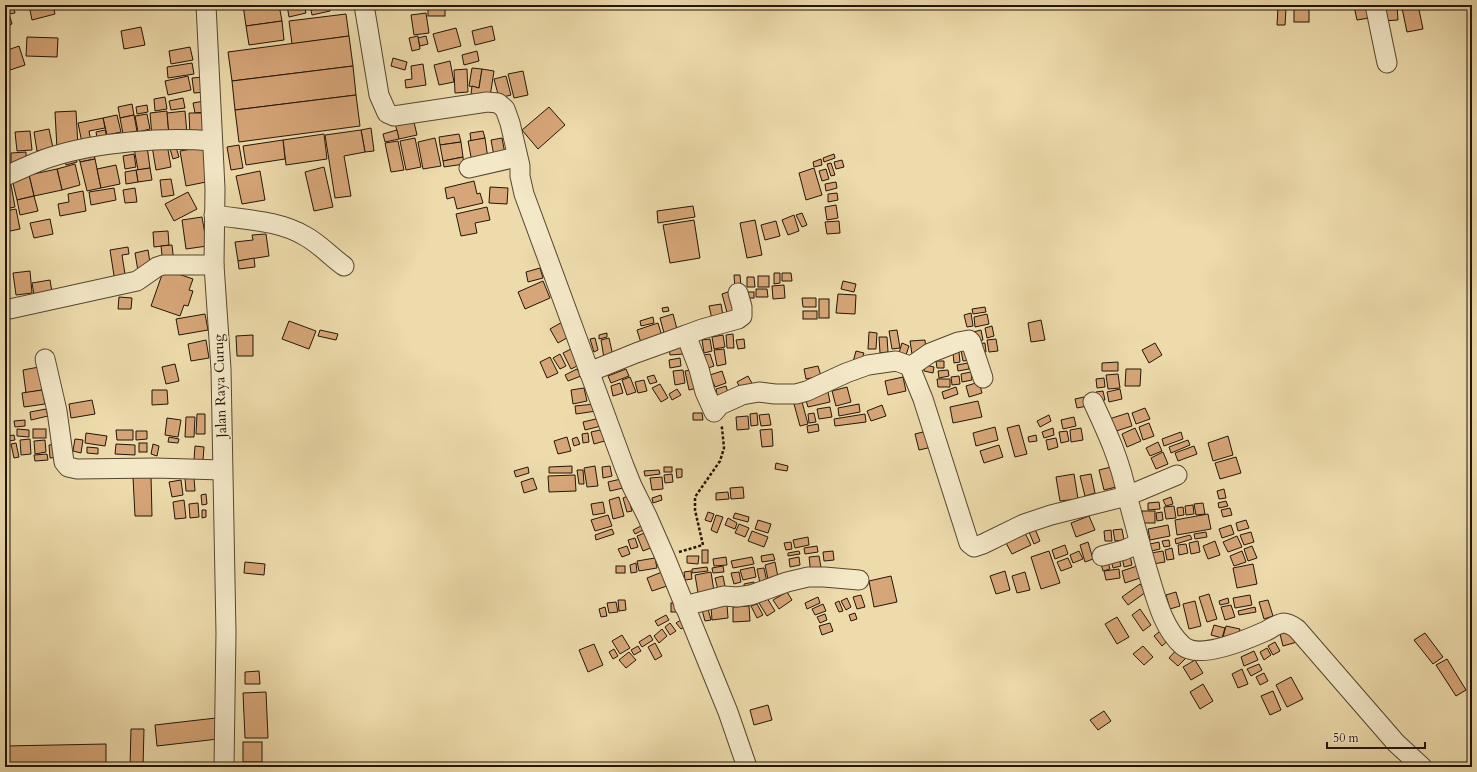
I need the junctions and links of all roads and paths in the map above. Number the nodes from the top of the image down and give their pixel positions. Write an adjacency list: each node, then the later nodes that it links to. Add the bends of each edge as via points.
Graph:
1 (206, 5): 5 (street, Jalan Raya Curug)
2 (364, 5): 6 (street, via 380,95 387,112 394,116 475,103 498,103 505,109 510,123)
3 (1376, 5): 4 (street)
4 (1387, 63)
5 (212, 141): 8 (street, via 160,140 85,149 51,157); 9 (street, Jalan Raya Curug)
6 (517, 157): 7 (street); 17 (street, via 524,194)
7 (469, 168)
8 (5, 176)
9 (214, 215): 10 (street, Jalan Raya Curug); 11 (street, via 256,220 285,227 306,236)
10 (214, 265): 13 (street, via 163,265 137,281); 21 (street, Jalan Raya Curug, via 221,369)
11 (344, 266)
12 (738, 293): 14 (street, via 742,316)
13 (5, 310)
14 (686, 335): 17 (street); 20 (street)
15 (44, 359): 21 (street, via 64,462 68,466 77,469)
16 (910, 367): 18 (street, via 930,353 969,340); 20 (street, via 896,361 868,365 796,394 759,392 742,395 720,405); 23 (street, via 923,399 969,543 974,547 1038,519)
17 (589, 372): 26 (street, via 632,486)
18 (983, 378)
19 (1093, 402): 23 (street, via 1112,442)
20 (714, 412): 26 (path, via 722,428 724,448 720,461 695,497 695,510 703,545)
21 (222, 470): 29 (street, Jalan Raya Curug, via 226,633)
22 (1177, 475): 23 (street)
23 (1127, 496): 24 (street)
24 (1140, 543): 25 (street); 31 (street, via 1161,613 1183,646 1202,651 1240,641 1283,624 1292,625 1396,743)
25 (1102, 556)
26 (666, 557): 28 (street)
27 (859, 580): 28 (street, via 808,577 750,595 724,596)
28 (684, 606): 30 (street, via 728,712)
29 (224, 767)
30 (747, 767)
31 (1422, 767)

